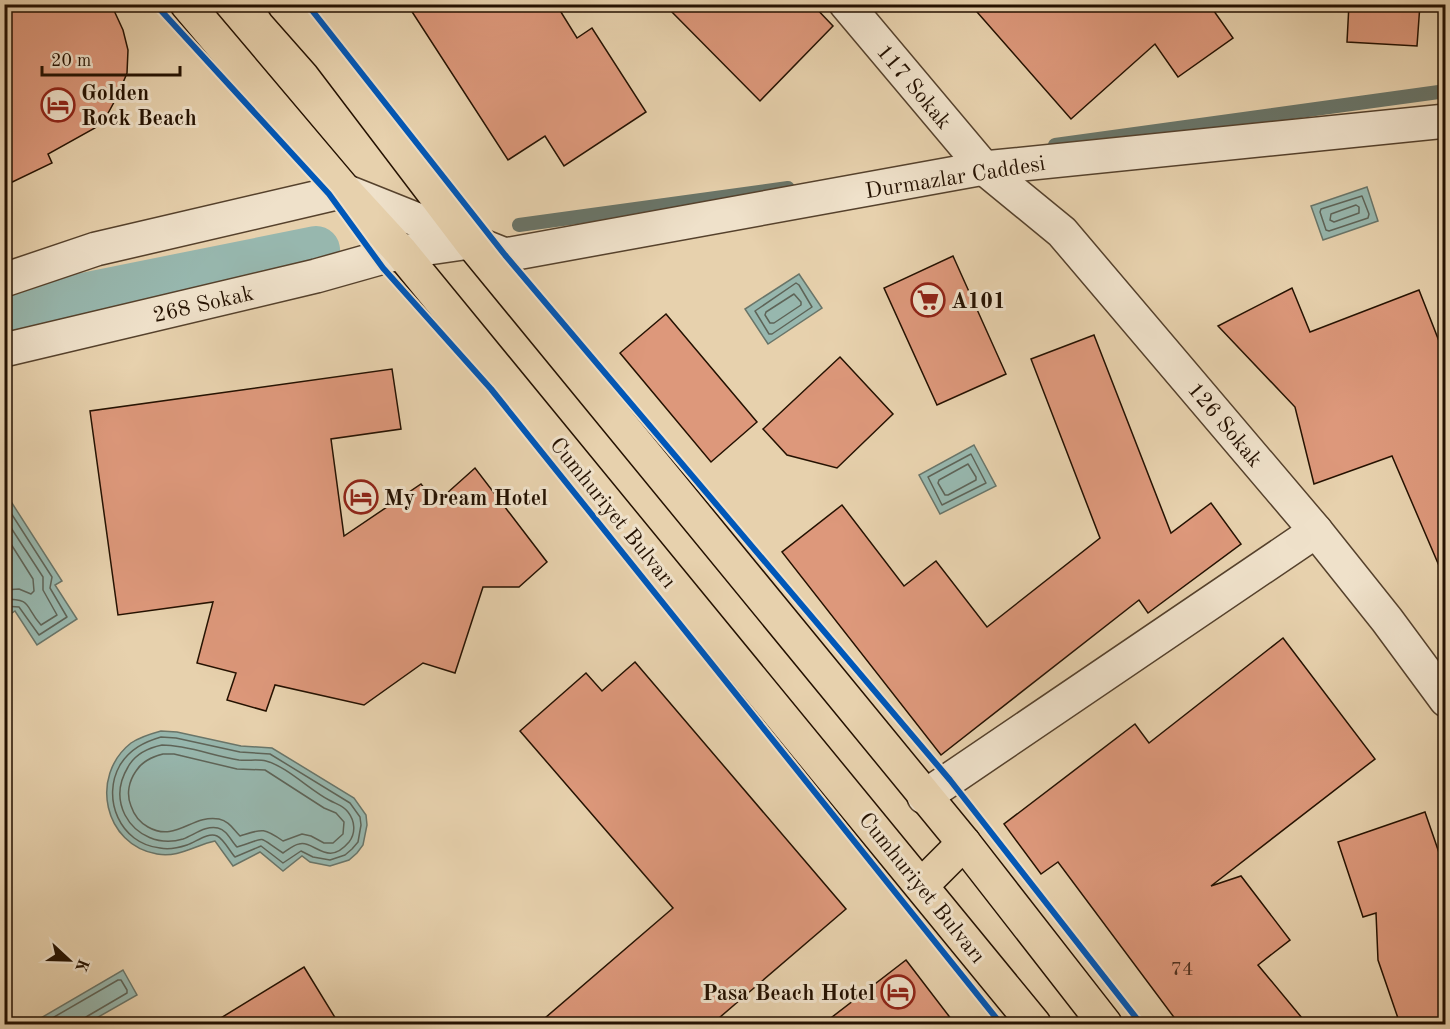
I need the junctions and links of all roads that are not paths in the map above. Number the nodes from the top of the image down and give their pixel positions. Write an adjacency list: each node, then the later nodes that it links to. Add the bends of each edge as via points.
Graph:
1 (187, 4): 6 (main road, Cumhuriyet Bulvarı)
2 (284, 4): 7 (main road, via 329,55)
3 (846, 4): 5 (street, 117 Sokak)
4 (1446, 121): 5 (street, Durmazlar Caddesi)
5 (984, 168): 7 (street, Durmazlar Caddesi, via 505,255); 11 (street, 126 Sokak, via 1062,232)
6 (345, 191): 7 (street, Durmazlar Caddesi); 8 (main road, Cumhuriyet Bulvarı); 9 (street, via 96,249)
7 (471, 242): 8 (street, 268 Sokak); 13 (main road)
8 (401, 252): 10 (street, 268 Sokak); 15 (main road, Cumhuriyet Bulvarı)
9 (4, 280)
10 (4, 350)
11 (1316, 531): 12 (street, 126 Sokak); 13 (street)
12 (1446, 700)
13 (924, 797): 14 (main road)
14 (963, 843): 15 (main road); 17 (main road)
15 (922, 885): 16 (main road, Cumhuriyet Bulvarı)
16 (1034, 1024)
17 (1105, 1024)

